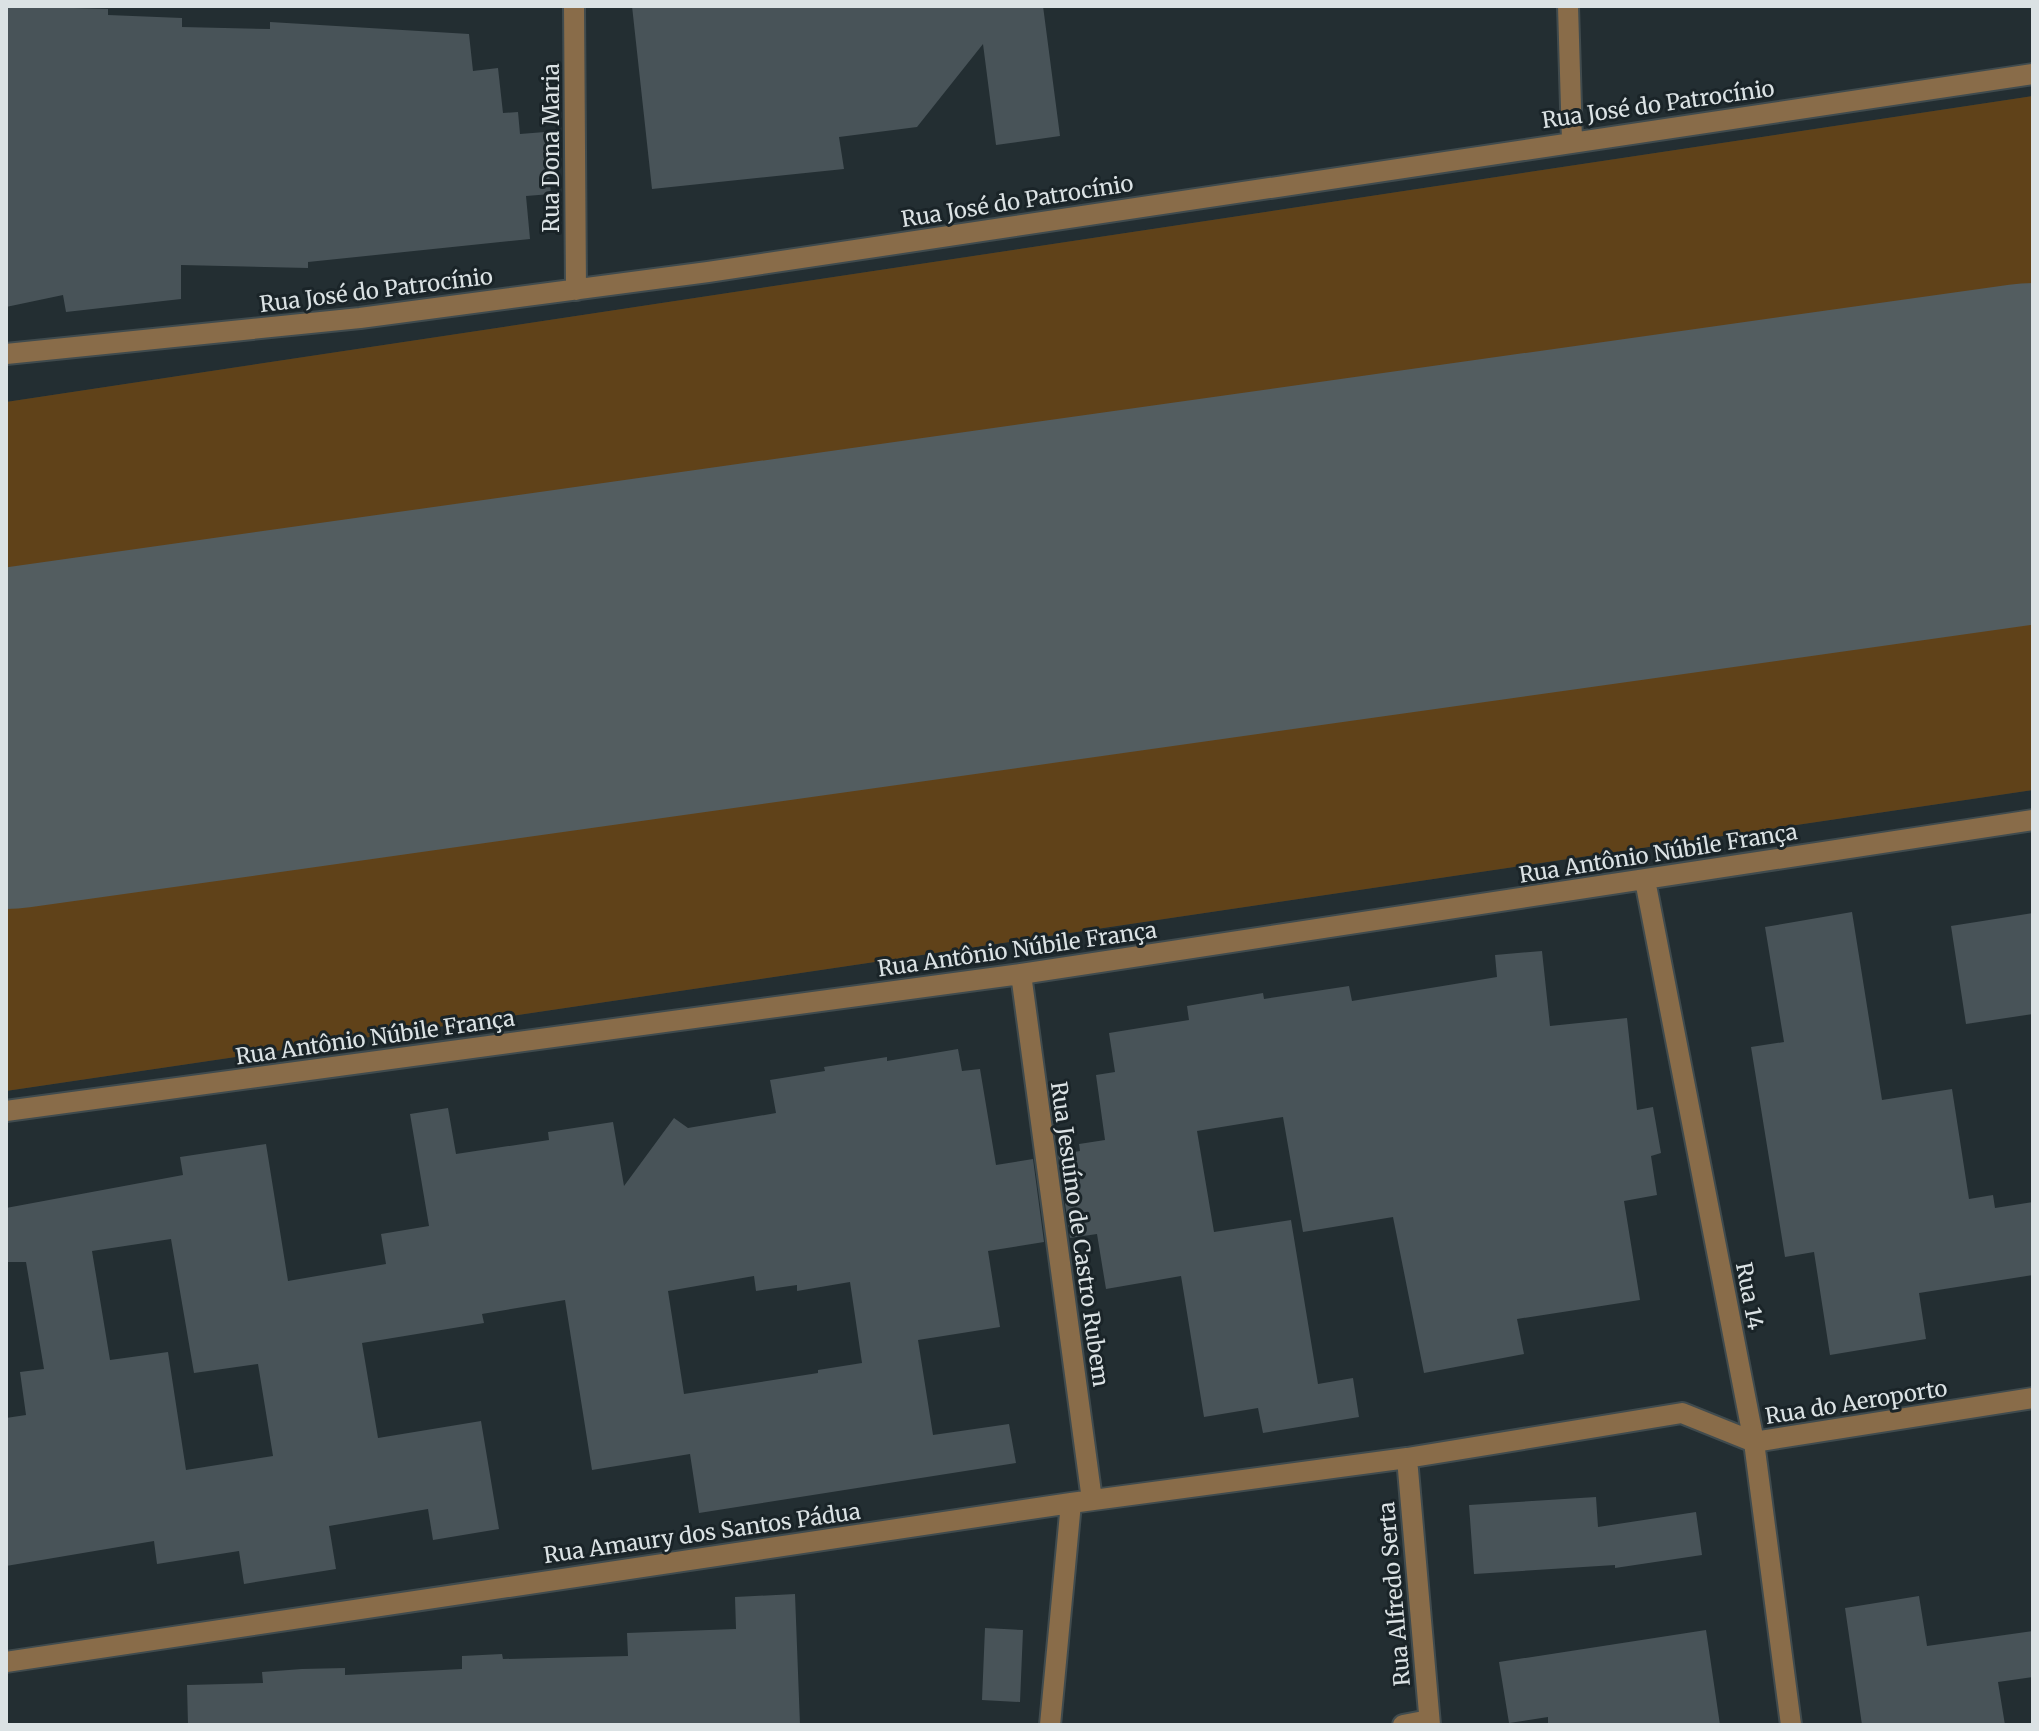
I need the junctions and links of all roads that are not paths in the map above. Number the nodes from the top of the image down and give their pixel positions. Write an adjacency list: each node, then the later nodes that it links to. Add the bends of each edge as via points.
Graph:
1 (574, 6): 5 (street, Rua Dona Maria)
2 (1568, 6): 4 (street)
3 (2033, 74): 4 (street, Rua José do Patrocínio)
4 (1572, 141): 5 (street, Rua José do Patrocínio)
5 (576, 290): 6 (street, Rua José do Patrocínio)
6 (6, 354)
7 (2033, 820): 8 (street, Rua Antônio Núbile França)
8 (1645, 880): 9 (street, Rua Antônio Núbile França); 12 (street, Rua 14)
9 (1021, 974): 10 (street, Rua Antônio Núbile França); 14 (street, Rua Jesuíno de Castro Rubem)
10 (6, 1111)
11 (2033, 1398): 12 (street, Rua do Aeroporto)
12 (1754, 1442): 13 (street, Rua do Aeroporto, via 1682,1413); 20 (street, Rua 14)
13 (1407, 1458): 14 (street, Rua Amaury dos Santos Pádua); 17 (street, Rua Alfredo Serta)
14 (1092, 1500): 15 (street, Rua Amaury dos Santos Pádua)
15 (1071, 1503): 16 (street, Rua Amaury dos Santos Pádua); 18 (street)
16 (6, 1662)
17 (1430, 1722): 19 (street)
18 (1050, 1725)
19 (1403, 1725)
20 (1791, 1725)

